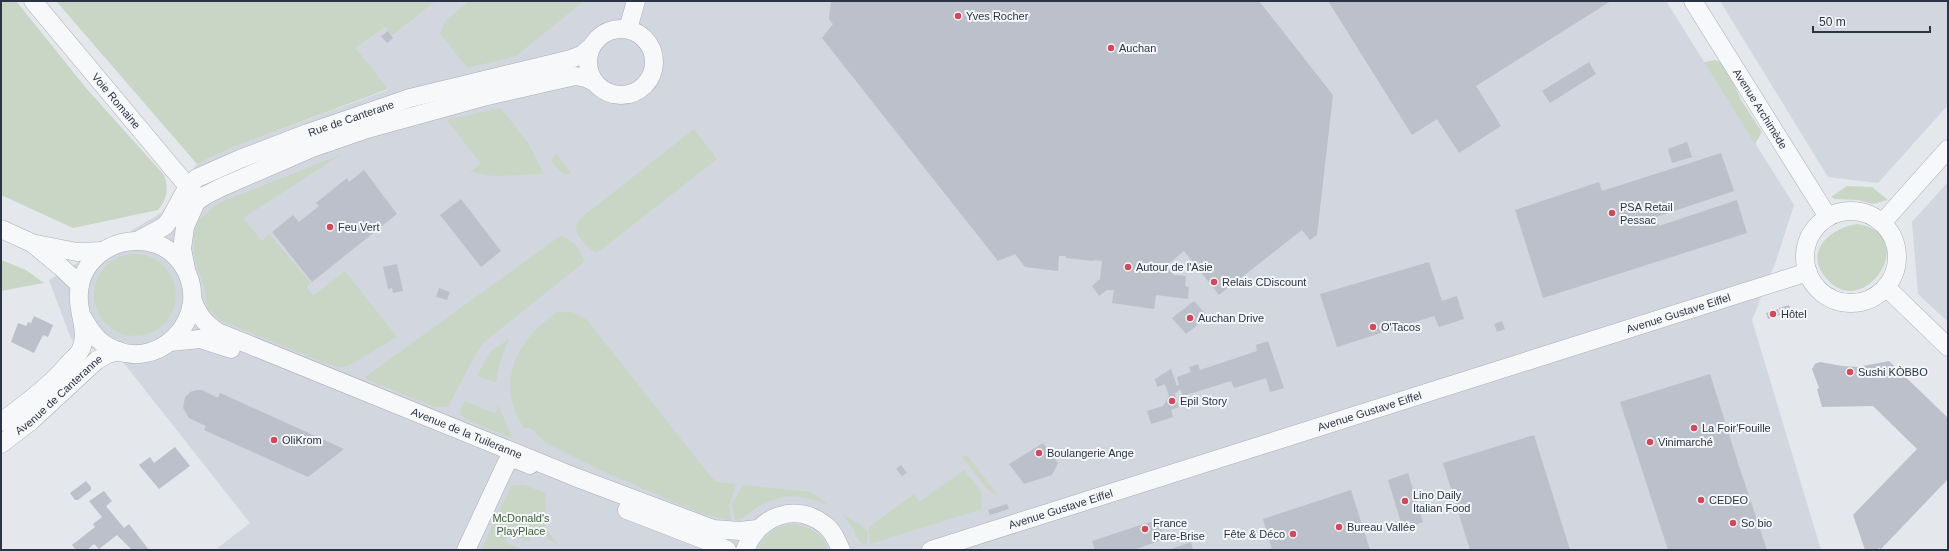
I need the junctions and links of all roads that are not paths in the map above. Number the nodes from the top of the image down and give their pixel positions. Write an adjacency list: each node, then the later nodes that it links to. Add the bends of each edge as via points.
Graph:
1 (33, 1): 8 (street, Voie Romaine)
2 (636, 1): 4 (street)
3 (1693, 1): 10 (street, Avenue Archimède)
4 (628, 29): 5 (street, via 607,32); 6 (street, via 639,33 652,51 654,67 648,82 631,94 621,95 611,94)
5 (592, 46): 6 (street, via 588,64); 8 (street, Rue de Canterane, via 583,54 571,59 410,98 364,113 240,159 197,178)
6 (594, 82): 9 (street, Rue de Canterane, via 575,76 483,97 367,129 312,148 248,175)
7 (1948, 149): 11 (street)
8 (188, 186): 9 (street, Voie Romaine, via 194,192); 13 (street, Rue de Canterane, via 165,226)
9 (196, 202): 16 (street, via 183,234 182,249)
10 (1828, 217): 11 (street, via 1856,211 1870,215); 17 (street, via 1818,225 1808,241 1805,260)
11 (1882, 223): 19 (street, via 1891,234 1896,247 1897,261)
12 (1, 229): 14 (street)
13 (139, 240): 15 (street, via 123,241); 16 (street, via 167,249)
14 (32, 243): 15 (street, via 76,252); 18 (street)
15 (103, 251): 18 (street, via 86,269)
16 (187, 271): 20 (street, via 192,286)
17 (1808, 272): 19 (street, via 1815,286 1842,302 1858,302 1873,297); 34 (street, Avenue Gustave Eiffel)
18 (80, 285): 21 (street, via 79,302)
19 (1886, 287): 23 (street)
20 (192, 301): 22 (street, via 189,317 181,331); 28 (street, Avenue de la Tuileranne, via 206,325 218,332)
21 (83, 318): 24 (street, via 92,333 104,344); 25 (street, Avenue de Canteranne, via 84,336 81,350 56,379)
22 (170, 342): 24 (street, via 154,350 137,353); 27 (street, Avenue de la Tuileranne, via 200,338 214,342)
23 (1948, 347)
24 (119, 351): 26 (street, Avenue de Canteranne, via 97,360 31,421)
25 (1, 422)
26 (1, 444)
27 (507, 462): 28 (street, via 516,459 552,474); 30 (street); 31 (street, Avenue de la Tuileranne)
28 (575, 477): 29 (street, Avenue de la Tuileranne, via 713,529)
29 (757, 529): 32 (street); 33 (street, via 783,514 812,517 825,525 835,536)
30 (466, 550)
31 (726, 550)
32 (745, 550)
33 (841, 550)
34 (931, 550)

